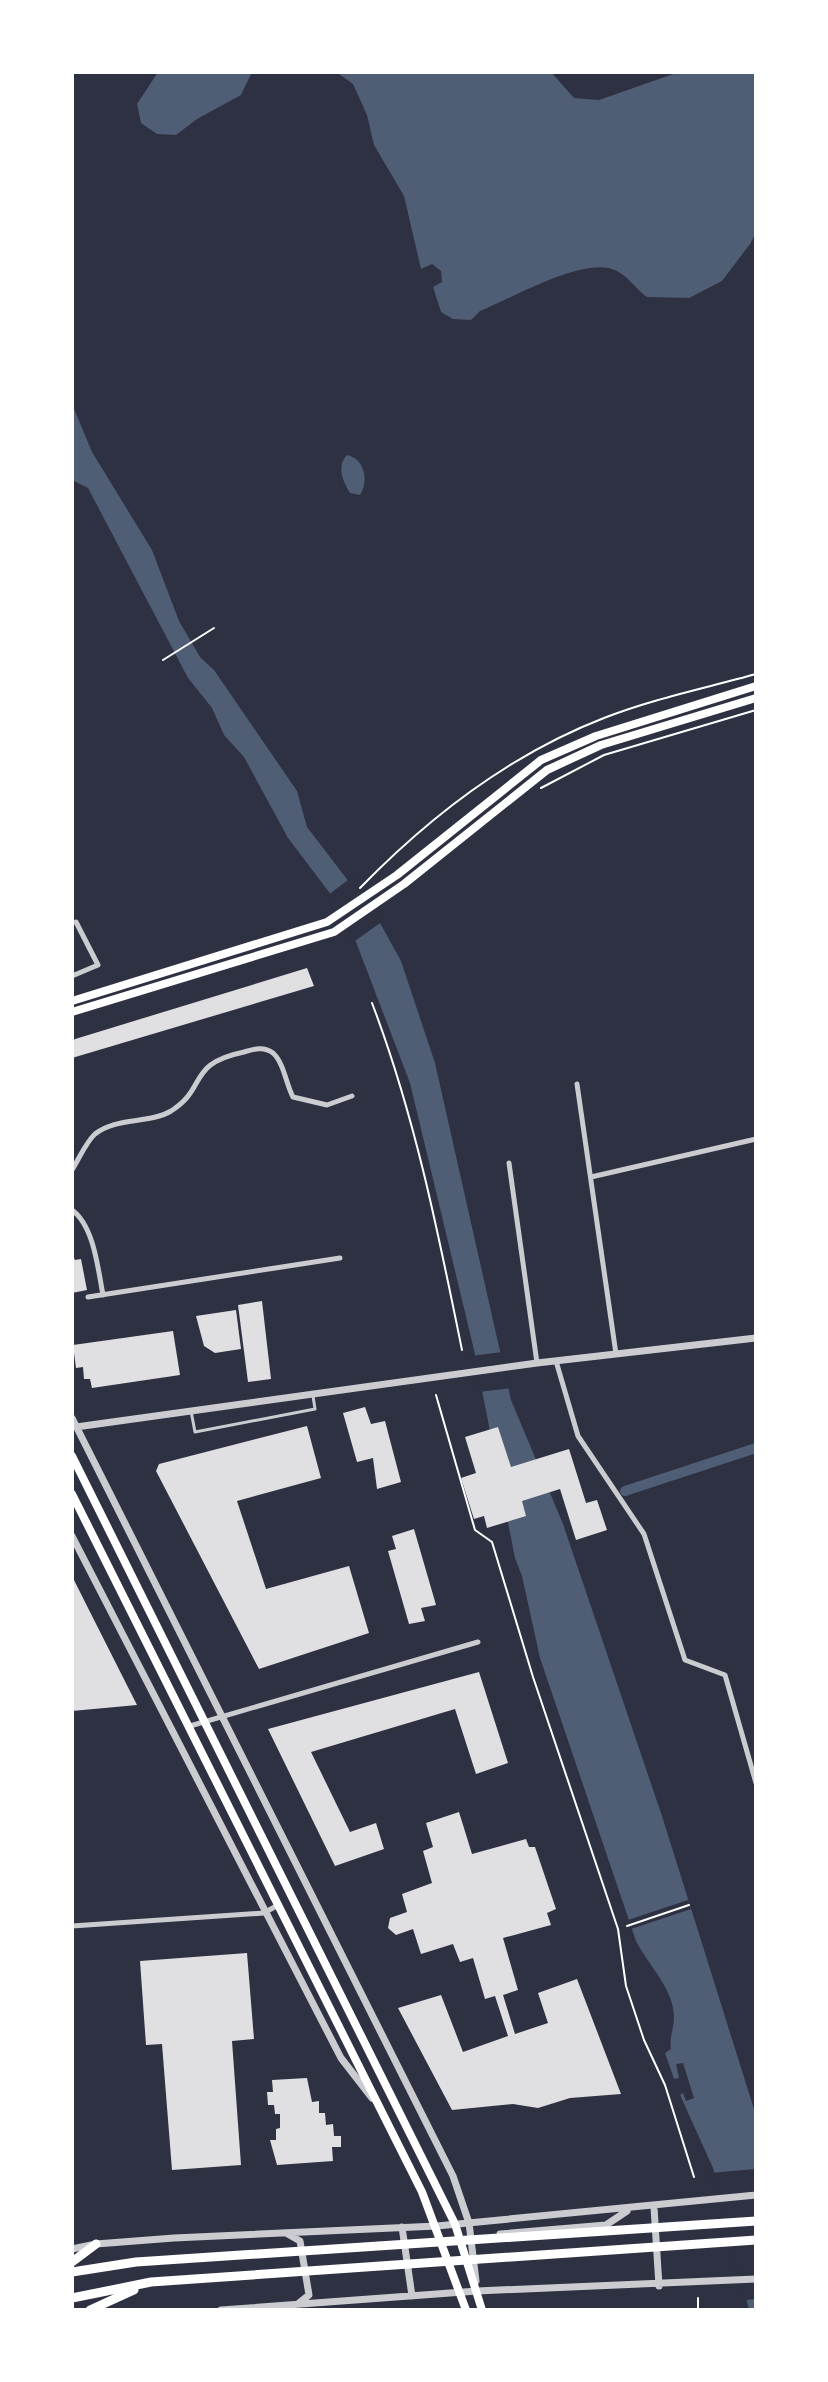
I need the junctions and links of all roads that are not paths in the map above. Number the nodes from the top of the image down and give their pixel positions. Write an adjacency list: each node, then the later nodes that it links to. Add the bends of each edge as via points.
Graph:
1 (756, 686): 5 (main road, via 613,730 541,760 397,875 327,922)
2 (756, 698): 6 (main road, via 601,745 547,770 404,884 334,932)
3 (76, 922): 4 (street, via 98,965)
4 (72, 976)
5 (72, 1001)
6 (72, 1012)
7 (577, 1084): 12 (street)
8 (352, 1096): 11 (street, via 327,1105 293,1097 271,1051 260,1048 219,1057 170,1112 94,1135)
9 (756, 1139): 12 (street)
10 (509, 1163): 20 (street)
11 (72, 1170)
12 (591, 1177): 18 (street)
13 (72, 1210): 15 (street, via 81,1216)
14 (340, 1258): 15 (street)
15 (103, 1295): 16 (street)
16 (88, 1297)
17 (756, 1338): 18 (street)
18 (616, 1354): 19 (street)
19 (556, 1361): 20 (street); 32 (street, via 578,1436 644,1534 685,1660 725,1675)
20 (537, 1363): 21 (street)
21 (312, 1394): 22 (street); 22 (lane, via 315,1409 195,1432)
22 (191, 1411): 24 (street)
23 (72, 1418): 24 (street)
24 (74, 1428): 29 (street)
25 (72, 1456): 30 (main road)
26 (72, 1494): 31 (main road)
27 (72, 1536): 34 (street)
28 (478, 1642): 29 (street)
29 (221, 1717): 30 (street); 41 (street, via 453,2176)
30 (207, 1721): 31 (street); 42 (main road)
31 (190, 1726): 33 (main road)
32 (756, 1783)
33 (279, 1905): 34 (street); 36 (main road)
34 (264, 1913): 35 (street); 36 (street, via 341,2058)
35 (72, 1926)
36 (380, 2108): 43 (main road)
37 (756, 2195): 38 (street)
38 (654, 2207): 39 (street); 56 (street)
39 (629, 2209): 41 (street); 46 (street, via 606,2225)
40 (756, 2221): 53 (highway, via 136,2262)
41 (469, 2223): 42 (street); 46 (street)
42 (455, 2224): 43 (street); 47 (main road)
43 (437, 2226): 44 (street); 48 (main road)
44 (402, 2227): 45 (street); 59 (street)
45 (285, 2233): 50 (street); 61 (street, via 300,2241 309,2295)
46 (470, 2236): 47 (street); 57 (street)
47 (460, 2237): 48 (street); 57 (main road)
48 (442, 2238): 58 (main road)
49 (756, 2240): 55 (highway)
50 (96, 2244): 51 (street); 52 (highway)
51 (72, 2249)
52 (72, 2262)
53 (72, 2272)
54 (756, 2279): 56 (street)
55 (151, 2282): 60 (highway); 62 (highway)
56 (659, 2286): 57 (street)
57 (477, 2291): 58 (street); 65 (main road)
58 (461, 2293): 59 (street); 64 (main road)
59 (412, 2296): 61 (street)
60 (72, 2298)
61 (297, 2304): 63 (street)
62 (90, 2310)
63 (221, 2310)
64 (466, 2310)
65 (482, 2310)

